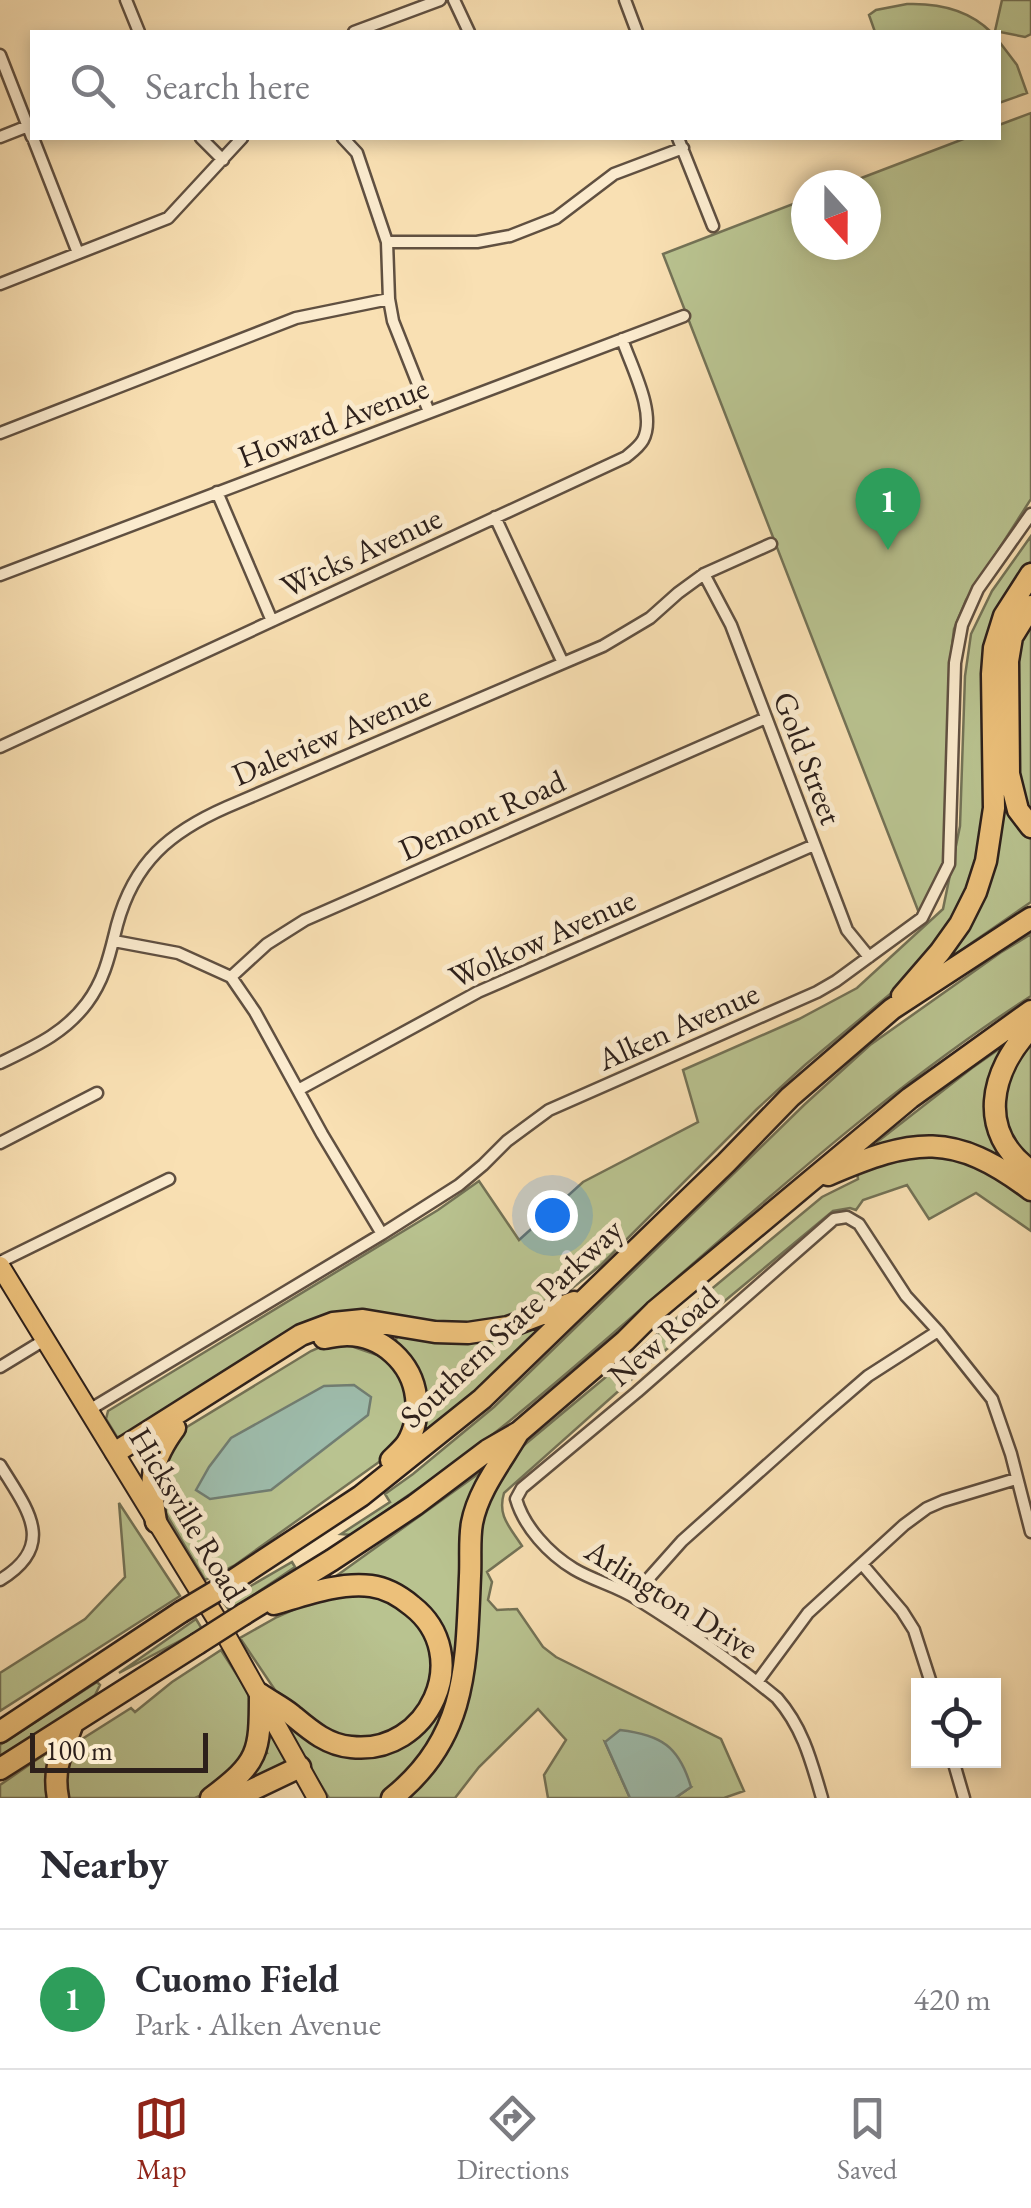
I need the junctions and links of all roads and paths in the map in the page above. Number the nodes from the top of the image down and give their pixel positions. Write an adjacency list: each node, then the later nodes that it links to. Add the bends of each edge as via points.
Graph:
1 (126, 0): 5 (street)
2 (440, 0): 6 (street)
3 (454, 0): 7 (street)
4 (624, 0): 8 (street)
5 (138, 30)
6 (359, 30)
7 (468, 30)
8 (636, 30)
9 (0, 55): 10 (street)
10 (30, 131)
11 (30, 134): 12 (street)
12 (0, 137)
13 (33, 140): 21 (street)
14 (203, 140): 18 (street)
15 (240, 140): 18 (street)
16 (345, 140): 20 (street, via 357,153)
17 (680, 143): 19 (street); 20 (street, via 614,174 556,218 510,236)
18 (222, 160): 21 (street, via 168,218)
19 (713, 226)
20 (386, 242): 23 (street)
21 (78, 253): 22 (street)
22 (0, 284)
23 (388, 299): 26 (street); 27 (street, via 296,318)
24 (684, 316): 25 (street, Howard Avenue)
25 (622, 339): 26 (street, Howard Avenue); 30 (street, Wicks Avenue, via 647,409 640,446)
26 (428, 412): 28 (street, Howard Avenue)
27 (0, 433)
28 (217, 492): 34 (street, Howard Avenue); 36 (street)
29 (1031, 514): 44 (street, Alken Avenue, via 978,589 962,625 949,864 922,918)
30 (494, 518): 36 (street, Wicks Avenue); 37 (street)
31 (771, 544): 32 (street, Daleview Avenue)
32 (704, 574): 37 (street, Daleview Avenue, via 636,628); 38 (street, Gold Street)
33 (1031, 574): 46 (highway, via 1004,616 994,648 994,808 986,861 960,924)
34 (0, 575)
35 (1031, 606): 40 (highway, via 1012,638 1008,661 1009,774 1018,810)
36 (272, 622): 39 (street, Wicks Avenue)
37 (563, 663): 43 (street, Daleview Avenue, via 190,824 137,876)
38 (766, 718): 41 (street, Gold Street); 45 (street, Demont Road, via 305,920)
39 (0, 748)
40 (1031, 827)
41 (814, 845): 44 (street, Gold Street, via 847,930); 50 (street, Wolkow Avenue, via 478,992)
42 (1031, 918): 46 (highway, Southern State Parkway)
43 (114, 941): 45 (street, via 160,949); 49 (street, Daleview Avenue, via 102,978 76,1016 55,1036)
44 (869, 957): 57 (street, Alken Avenue, via 817,992 549,1110 458,1185)
45 (231, 977): 50 (street)
46 (892, 1009): 59 (highway, Southern State Parkway, via 790,1097)
47 (1031, 1011): 55 (highway)
48 (1031, 1028): 53 (highway, via 1005,1064 994,1104 1005,1144)
49 (0, 1063)
50 (298, 1090): 57 (street)
51 (97, 1093): 52 (street)
52 (0, 1143)
53 (1031, 1171)
54 (168, 1180): 58 (street)
55 (803, 1186): 56 (highway, via 896,1150 935,1146 984,1158); 65 (highway)
56 (1031, 1190)
57 (382, 1234): 63 (street, Alken Avenue)
58 (0, 1264): 61 (main road, Hicksville Road)
59 (586, 1298): 66 (highway, via 508,1327 468,1332 363,1320 332,1323 302,1335); 69 (highway, Southern State Parkway, via 482,1399)
60 (938, 1331): 68 (street, via 992,1399); 70 (street, New Road, via 859,1224 847,1217 834,1220); 75 (street, via 824,1414 682,1541)
61 (46, 1338): 62 (street); 63 (main road, Hicksville Road)
62 (0, 1367)
63 (90, 1410): 66 (main road, Hicksville Road)
64 (175, 1428): 66 (highway); 69 (highway, via 318,1338 360,1336 397,1356 410,1374 417,1406 409,1440); 71 (highway, via 159,1449 153,1474)
65 (520, 1432): 76 (highway); 89 (highway, via 484,1489 472,1523 466,1661 450,1724 421,1771)
66 (117, 1455): 71 (main road, Hicksville Road)
67 (0, 1465): 74 (street, via 34,1526 30,1553)
68 (1016, 1479): 72 (street); 73 (street, via 927,1508)
69 (361, 1496): 81 (highway, Southern State Parkway, bridge)
70 (516, 1499): 75 (street, Arlington Drive, via 543,1545 574,1569)
71 (156, 1522): 79 (main road, Hicksville Road)
72 (1031, 1532)
73 (862, 1564): 77 (street, via 914,1630); 78 (street, via 808,1613)
74 (0, 1580)
75 (633, 1596): 78 (street, Arlington Drive)
76 (244, 1614): 79 (highway, via 330,1588 376,1586 420,1612 440,1648 441,1676 425,1717 398,1739 372,1747 319,1737); 80 (highway, bridge)
77 (929, 1678)
78 (757, 1682): 90 (street, Arlington Drive, via 787,1709 804,1738)
79 (260, 1694): 82 (main road, Hicksville Road); 86 (highway, via 257,1750 246,1770)
80 (74, 1723): 84 (highway); 85 (highway, via 56,1768)
81 (0, 1732)
82 (300, 1768): 87 (highway); 88 (main road, Hicksville Road)
83 (955, 1768): 91 (street)
84 (0, 1769)
85 (58, 1798)
86 (211, 1798)
87 (234, 1798)
88 (317, 1798)
89 (392, 1798)
90 (822, 1798)
91 (964, 1798)

